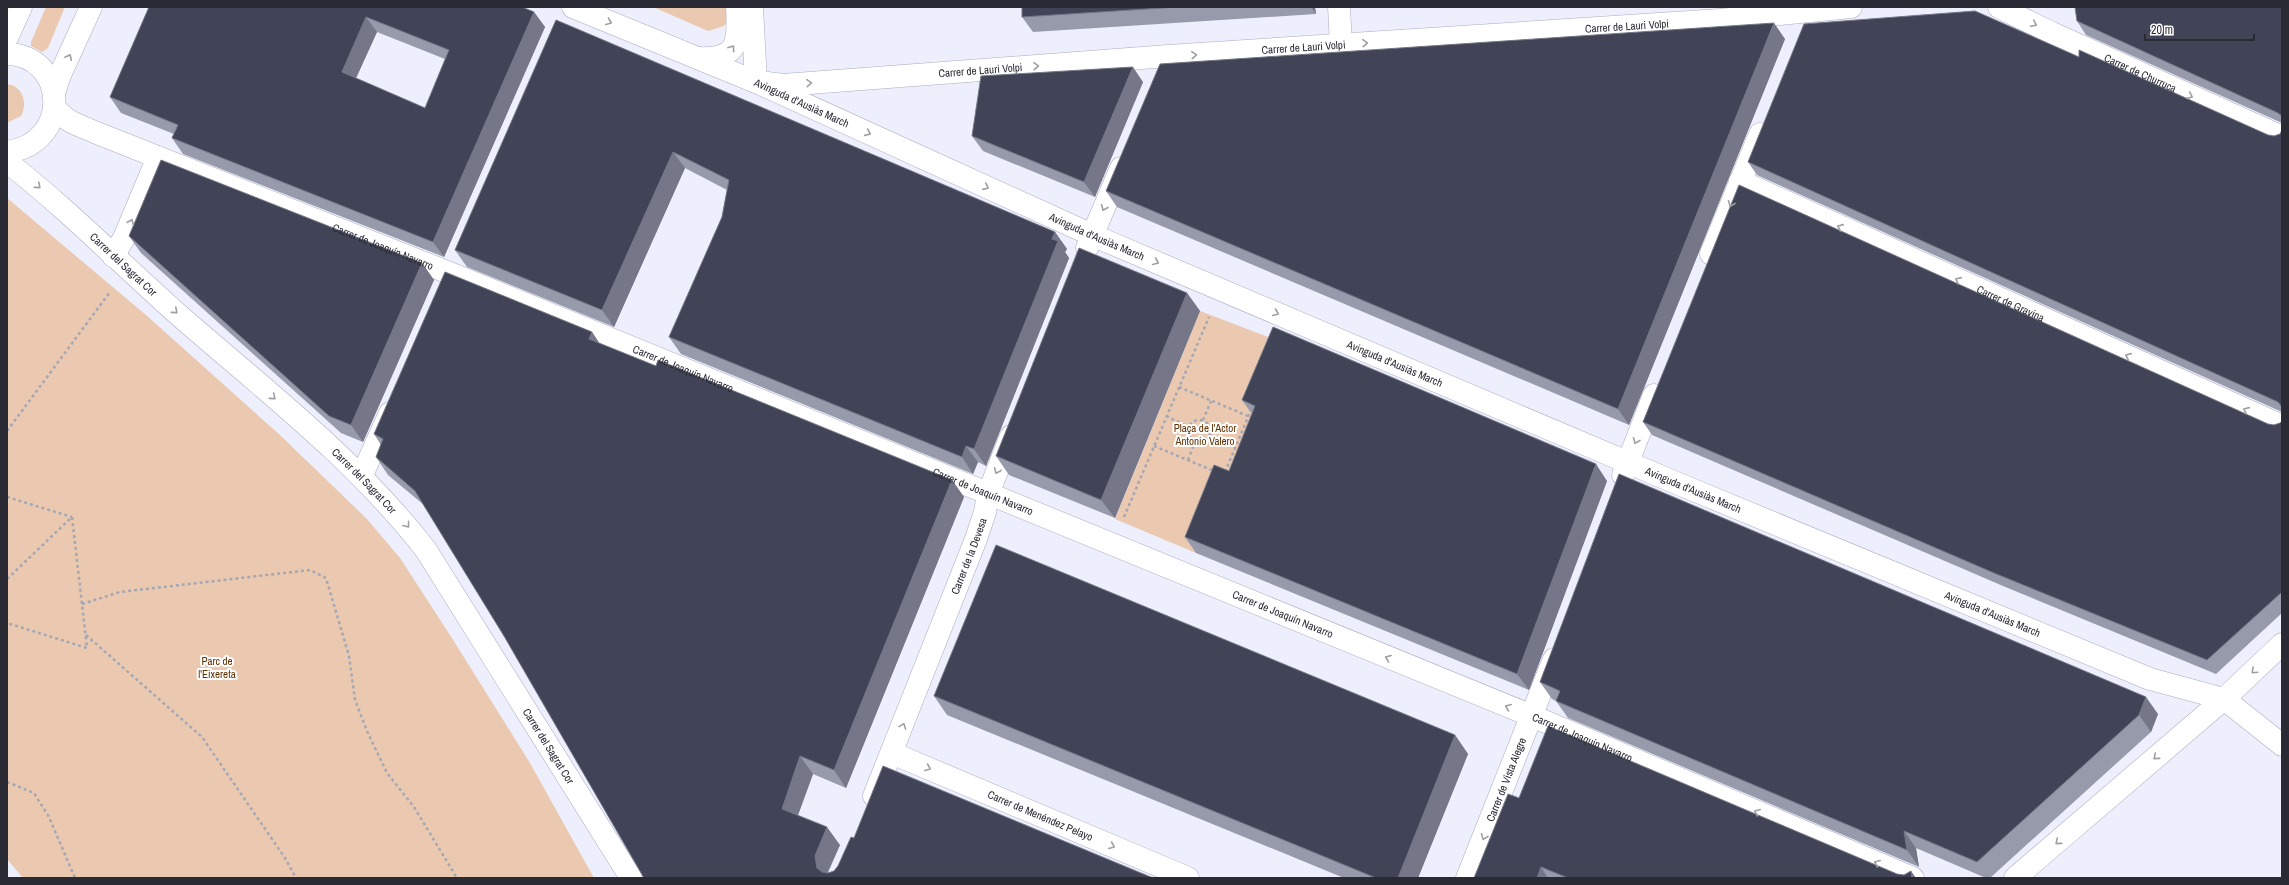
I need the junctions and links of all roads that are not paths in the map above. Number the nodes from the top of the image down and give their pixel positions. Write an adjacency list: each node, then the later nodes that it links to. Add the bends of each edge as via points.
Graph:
1 (21, 7): 11 (street)
2 (91, 7): 18 (street, one-way to 2, via 60,75)
3 (737, 7): 15 (street, one-way to 3, via 716,59 727,54 736,42 738,34)
4 (752, 7): 17 (street)
5 (1339, 7): 12 (street)
6 (1851, 7): 8 (street, Carrer de Lauri Volpi)
7 (1999, 7): 20 (street, Carrer de Churruca, one-way to 20)
8 (1801, 9): 10 (street); 12 (street, Carrer de Lauri Volpi, one-way to 8, via 1720,20)
9 (567, 12): 15 (street, Avinguda d'Ausiàs March, one-way to 15)
10 (1801, 33)
11 (7, 38)
12 (1341, 44): 14 (street, Carrer de Lauri Volpi, one-way to 12)
13 (7, 54): 18 (street, Carrer de Joaquín Navarro, via 27,59 40,68 49,80)
14 (1168, 56): 16 (street); 17 (street, Carrer de Lauri Volpi, one-way to 14, via 783,85)
15 (697, 58): 17 (street, Avinguda d'Ausiàs March)
16 (1159, 78)
17 (756, 82): 26 (street, Avinguda d'Ausiàs March, one-way to 26)
18 (54, 100): 22 (street, via 48,128 33,144 21,150); 23 (street, Carrer de Joaquín Navarro, via 67,120)
19 (1766, 118): 25 (street)
20 (2282, 137)
21 (1129, 149): 26 (street, one-way to 26)
22 (7, 152)
23 (158, 157): 28 (street, one-way to 23, via 124,238); 31 (street, Carrer de Joaquín Navarro)
24 (7, 162): 28 (street, Carrer del Sagrat Cor, one-way to 28, via 36,184)
25 (1740, 181): 30 (street, one-way to 30); 36 (street, Carrer de Gravina, one-way to 25)
26 (1092, 235): 29 (street); 37 (street, Avinguda d'Ausiàs March, one-way to 37)
27 (461, 252): 31 (street)
28 (120, 262): 38 (street, Carrer del Sagrat Cor, one-way to 38)
29 (1080, 265)
30 (1704, 270)
31 (452, 274): 32 (street); 40 (street, Carrer de Joaquín Navarro)
32 (442, 295)
33 (1660, 380): 37 (street, one-way to 37)
34 (397, 396): 38 (street)
35 (1018, 420): 40 (street, Carrer de la Devesa, one-way to 40)
36 (2282, 426)
37 (1628, 461): 39 (street); 43 (street, Avinguda d'Ausiàs March, via 2150,679)
38 (362, 475): 48 (street, Carrer del Sagrat Cor, one-way to 48, via 400,516 426,550)
39 (1617, 490)
40 (988, 494): 44 (street, Carrer de Joaquín Navarro, one-way to 40); 46 (street, Carrer de la Devesa, one-way to 40, via 976,539)
41 (1559, 644): 44 (street, Carrer de Vista Alegre)
42 (2282, 644): 43 (street, one-way to 43)
43 (2224, 699): 45 (street); 52 (street, one-way to 52)
44 (1532, 716): 50 (street, Carrer de Vista Alegre, one-way to 50); 51 (street, Carrer de Joaquín Navarro, one-way to 44)
45 (2282, 745)
46 (892, 753): 47 (street, Carrer de la Devesa); 49 (street, Carrer de Menéndez Pelayo, one-way to 49)
47 (867, 812)
48 (631, 878)
49 (1188, 878)
50 (1467, 878)
51 (1913, 878)
52 (2015, 878)

